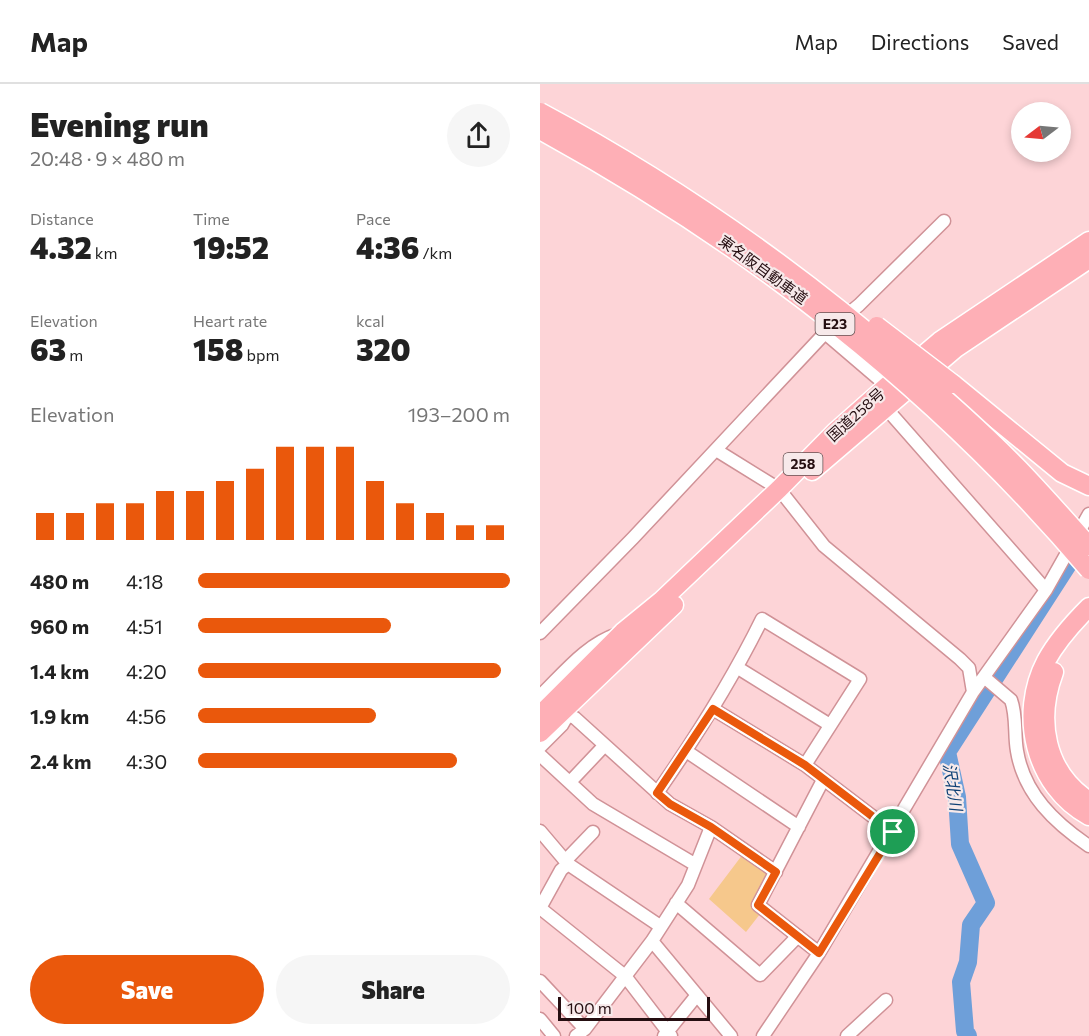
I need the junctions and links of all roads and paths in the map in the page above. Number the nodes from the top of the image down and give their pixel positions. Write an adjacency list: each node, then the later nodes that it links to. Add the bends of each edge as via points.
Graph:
1 (540, 112): 6 (highway, 東名阪自動車道 / E23, bridge, via 694,203)
2 (540, 130): 13 (highway, 東名阪自動車道 / E23, bridge, via 685,215 775,276 934,407)
3 (944, 221): 7 (street)
4 (1089, 241): 8 (highway, 国道258号 / 258, via 940,341)
5 (1089, 259): 9 (highway, 国道258号 / 258, via 956,348)
6 (783, 265): 11 (highway, bridge, via 812,278 953,384 1062,473); 15 (highway, 東名阪自動車道 / E23, bridge, via 944,398 1018,468)
7 (825, 333): 8 (street); 10 (street)
8 (887, 386): 12 (highway, 国道258号 / 258, via 835,432)
9 (885, 407): 12 (highway, 国道258号 / 258); 18 (street)
10 (716, 450): 12 (street); 22 (street)
11 (1089, 486)
12 (782, 492): 21 (highway, 国道258号 / 258); 26 (street, via 824,546 969,668); 27 (highway, 国道258号 / 258, via 750,532)
13 (1028, 503): 16 (highway, 東名阪自動車道 / E23, bridge); 17 (highway, via 1039,523)
14 (1089, 514): 18 (street)
15 (1089, 546)
16 (1089, 570)
17 (1089, 585)
18 (1046, 590): 24 (street)
19 (1089, 607): 41 (highway, via 1046,661 1033,697 1032,717 1035,745 1046,773 1062,795)
20 (1089, 625): 40 (highway, via 1055,670 1044,722 1053,760 1064,779)
21 (623, 632): 25 (street, via 591,647); 29 (highway, 国道258号 / 258)
22 (540, 633)
23 (738, 668): 28 (street); 30 (street); 30 (street, via 762,619 860,680)
24 (989, 681): 26 (street); 47 (street, via 1011,700 1017,752 1026,779 1048,814)
25 (542, 690)
26 (973, 692): 46 (street)
27 (571, 707): 31 (highway, 国道258号 / 258); 32 (street, via 575,718); 33 (street, via 562,725)
28 (713, 709): 34 (street); 36 (street)
29 (540, 715)
30 (830, 726): 36 (street)
31 (540, 732)
32 (604, 746): 38 (street); 39 (street)
33 (540, 747)
34 (686, 751): 39 (street); 42 (street)
35 (540, 755): 38 (street)
36 (805, 765): 37 (street)
37 (823, 780): 42 (street); 46 (street)
38 (570, 782): 49 (street, via 593,804)
39 (657, 793): 43 (street)
40 (1089, 801)
41 (1089, 816)
42 (799, 826): 50 (street)
43 (711, 827): 49 (street); 50 (street)
44 (540, 831): 48 (street)
45 (593, 832): 48 (street)
46 (893, 832): 56 (street)
47 (1089, 846)
48 (567, 862): 52 (street); 53 (street)
49 (696, 865): 51 (street)
50 (776, 872): 54 (street, via 758,905)
51 (676, 903): 53 (street); 54 (street, via 760,975)
52 (540, 908): 57 (street)
53 (660, 926): 55 (street)
54 (798, 936): 56 (street)
55 (652, 941): 57 (street); 59 (street)
56 (819, 953): 66 (street)
57 (625, 976): 62 (street); 63 (street)
58 (540, 981): 62 (street)
59 (697, 995): 63 (street); 65 (street)
60 (886, 1000): 67 (street)
61 (540, 1019): 64 (street)
62 (580, 1033)
63 (667, 1035)
64 (554, 1036)
65 (730, 1036)
66 (763, 1036)
67 (847, 1036)

